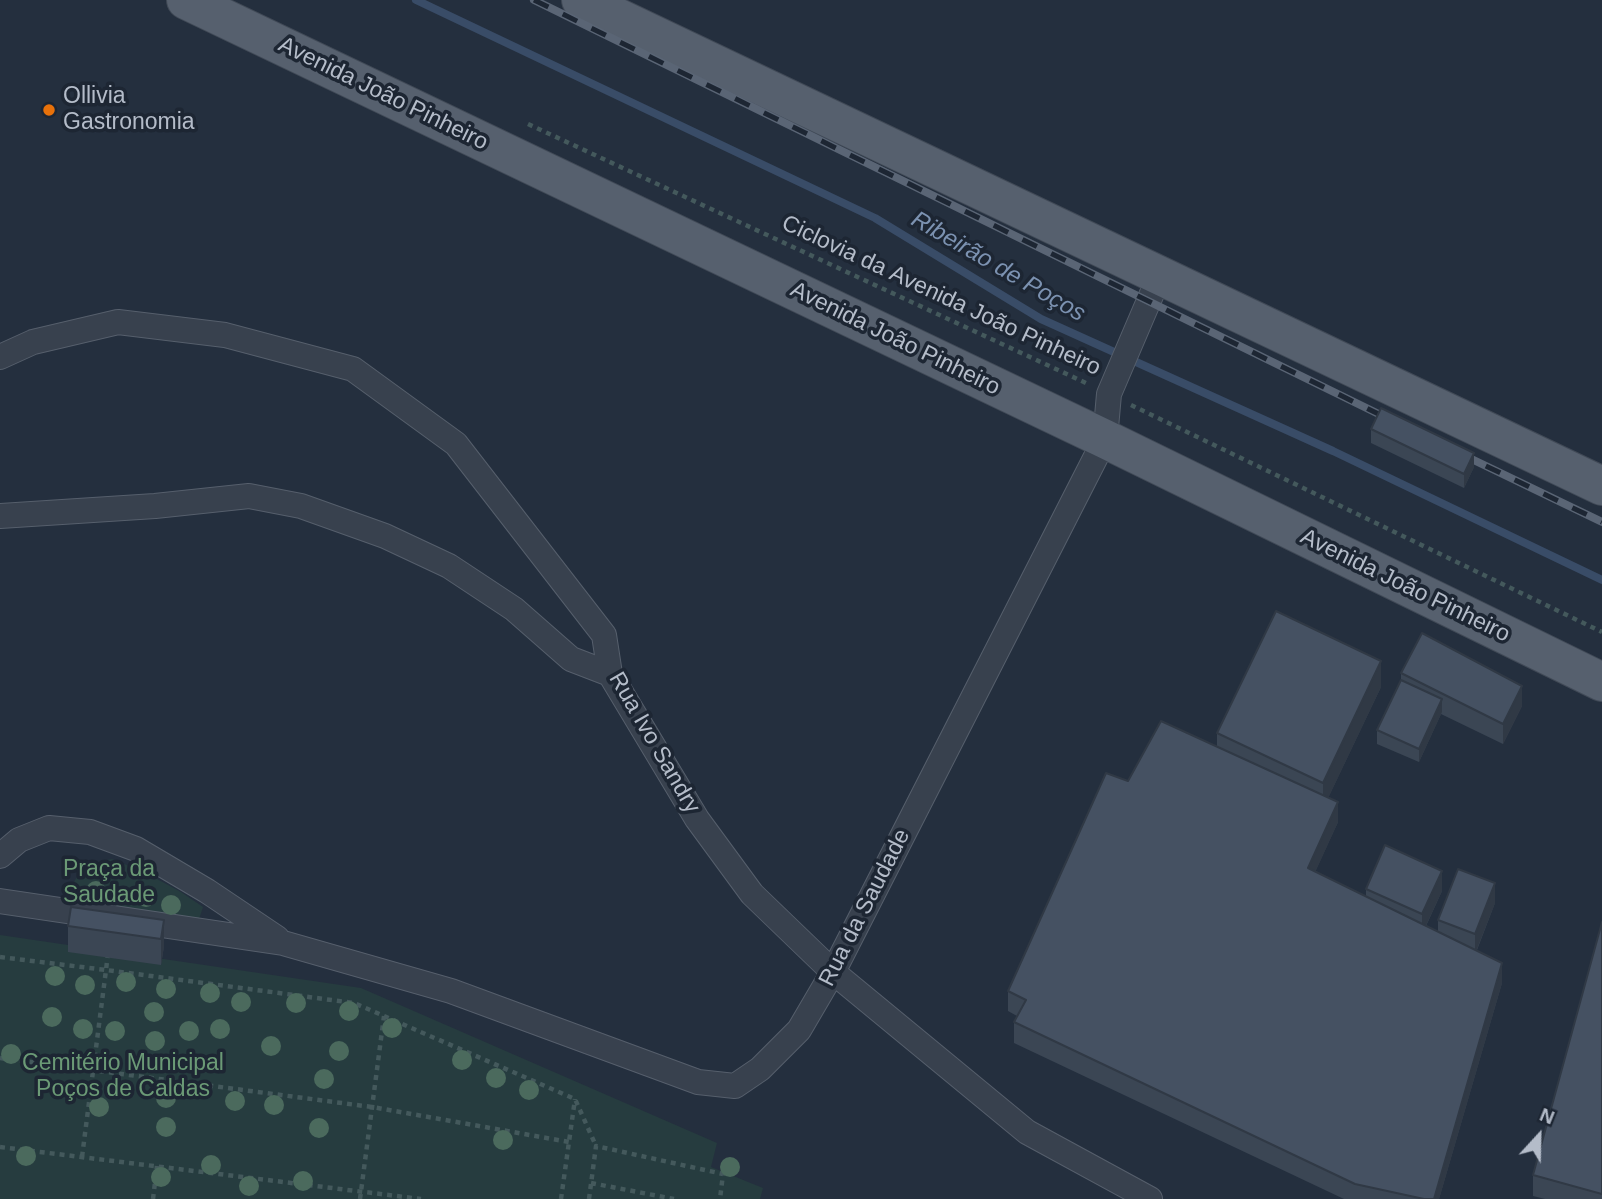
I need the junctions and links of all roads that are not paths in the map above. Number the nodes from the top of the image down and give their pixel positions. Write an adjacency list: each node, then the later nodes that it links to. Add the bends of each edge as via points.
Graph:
1 (186, 0): 5 (main road, Avenida João Pinheiro)
2 (581, 0): 3 (main road)
3 (1159, 277): 5 (street, Rua da Saudade, via 1109,394); 6 (main road)
4 (0, 357): 8 (street, Rua Ivo Sandry, via 33,342 118,322 225,335 353,369 457,444 604,635)
5 (1105, 439): 9 (main road, Avenida João Pinheiro); 13 (street, Rua da Saudade)
6 (1602, 486)
7 (0, 516): 8 (street, via 249,496 301,506 385,536 449,566 514,609 571,659)
8 (610, 674): 13 (street, Rua Ivo Sandry, via 697,818 752,894)
9 (1602, 682)
10 (0, 856): 12 (street, Rua da Saudade, via 19,840 49,828 90,832 136,849)
11 (0, 901): 12 (street, Rua da Saudade)
12 (284, 943): 13 (street, Rua da Saudade, via 451,991 698,1082 735,1086 760,1069 799,1030)
13 (833, 972): 14 (street, Rua Ivo Sandry, via 1027,1132)
14 (1150, 1199)

